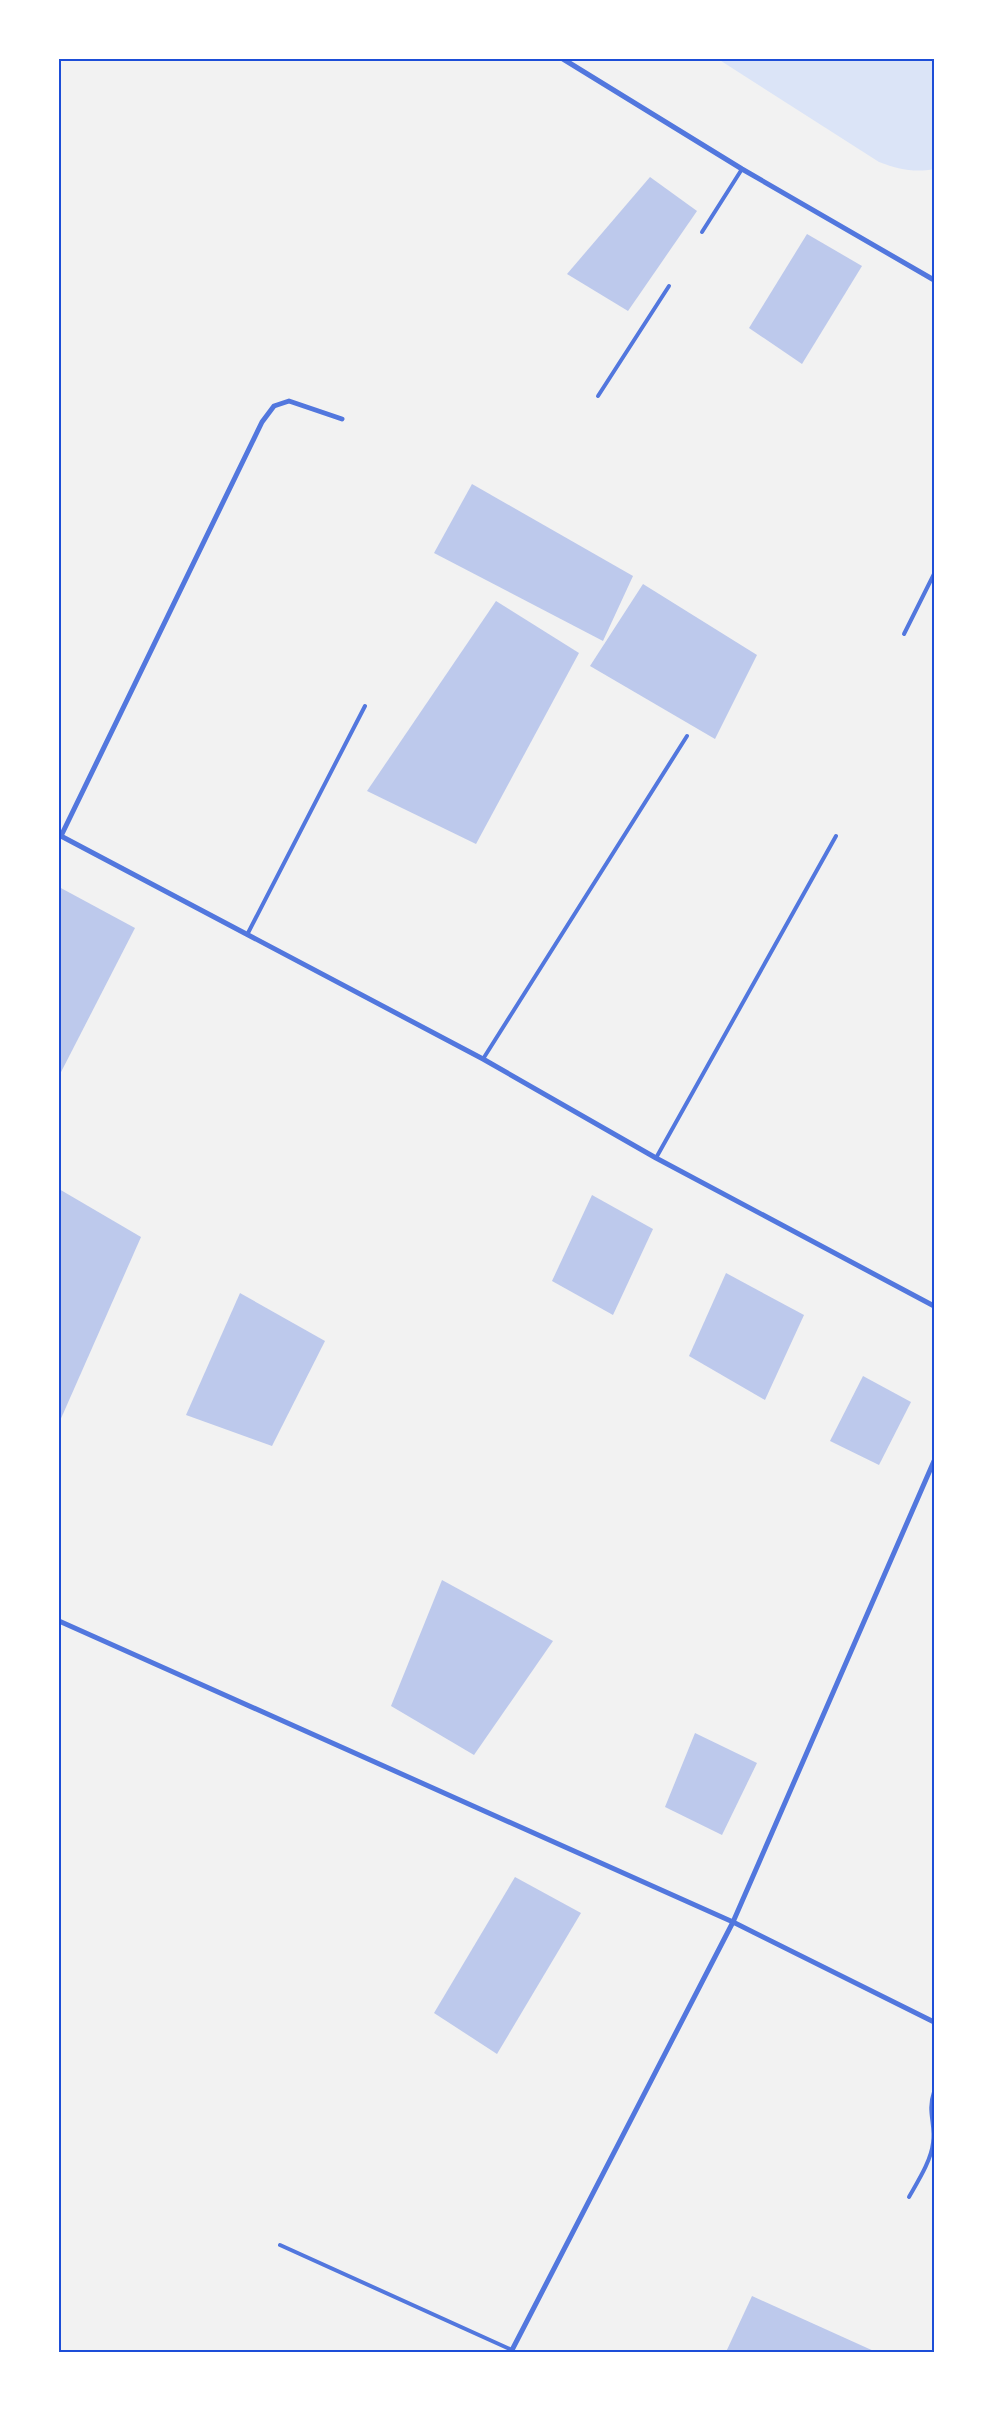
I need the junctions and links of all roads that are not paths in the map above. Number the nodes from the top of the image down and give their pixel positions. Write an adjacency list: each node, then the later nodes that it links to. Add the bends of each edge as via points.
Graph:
1 (563, 59): 2 (street)
2 (742, 169): 3 (lane); 4 (street)
3 (702, 232)
4 (934, 280)
5 (669, 286): 6 (lane)
6 (598, 396)
7 (342, 419): 12 (street, via 289,401 274,406 262,422)
8 (934, 574): 9 (lane)
9 (904, 634)
10 (365, 706): 14 (lane)
11 (687, 736): 15 (lane)
12 (60, 836): 14 (street)
13 (836, 836): 16 (lane)
14 (248, 933): 15 (street)
15 (483, 1060): 16 (street)
16 (656, 1158): 17 (street)
17 (934, 1306)
18 (934, 1461): 20 (street)
19 (59, 1621): 20 (street)
20 (733, 1922): 21 (street); 25 (street)
21 (934, 2022)
22 (934, 2092): 23 (lane, via 930,2104 934,2142)
23 (909, 2197)
24 (280, 2245): 25 (lane)
25 (511, 2351)

